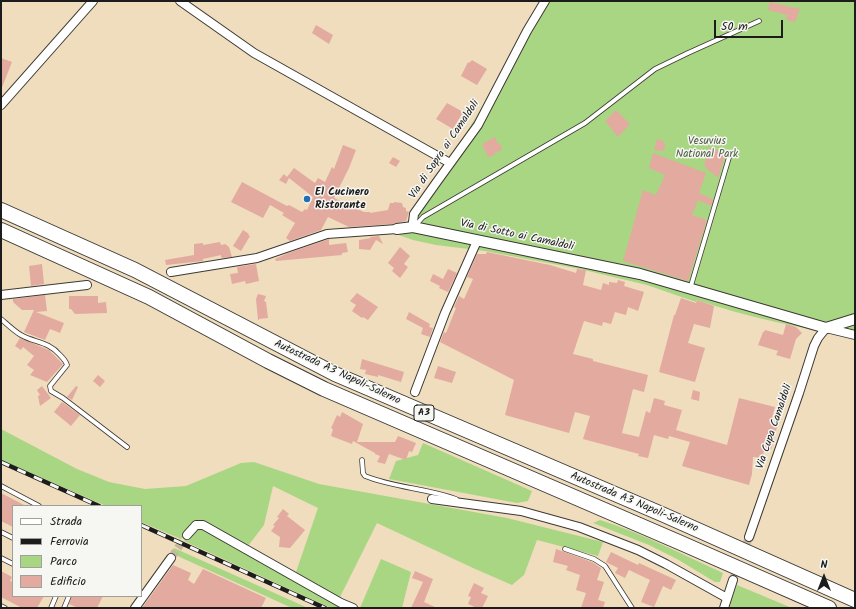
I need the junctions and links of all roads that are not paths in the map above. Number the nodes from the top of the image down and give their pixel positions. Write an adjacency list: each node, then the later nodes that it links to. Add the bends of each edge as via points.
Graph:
1 (93, 1): 5 (street)
2 (180, 1): 7 (street, via 254,53)
3 (545, 1): 7 (street, Via di Sopra ai Camaldoli, via 486,112)
4 (759, 21): 9 (lane, via 655,69 585,123 423,217)
5 (1, 105)
6 (730, 154): 15 (lane)
7 (450, 163): 9 (street, Via di Sopra ai Camaldoli, via 414,214)
8 (1, 210): 40 (highway, Autostrada A3 Napoli-Salerno / A3, via 136,270 336,374)
9 (413, 227): 10 (street, Via di Sotto ai Camaldoli); 12 (street, Via di Sotto ai Camaldoli)
10 (397, 229): 13 (street, Via di Sotto ai Camaldoli, via 327,234 257,258)
11 (1, 230): 49 (highway, Autostrada A3 Napoli-Salerno / A3, via 149,297 324,389)
12 (477, 240): 15 (street, Via di Sotto ai Camaldoli, via 640,274); 21 (street)
13 (171, 272)
14 (87, 285): 16 (street)
15 (690, 289): 19 (street, Via di Sotto ai Camaldoli)
16 (1, 295)
17 (1, 319): 22 (lane, via 25,338 42,342 55,350 66,361 67,365 50,386 51,391)
18 (855, 319): 19 (street)
19 (826, 328): 20 (street); 30 (street, Via Cupa Camaldoli, via 814,346)
20 (855, 335)
21 (414, 392)
22 (127, 447)
23 (362, 460): 26 (lane, via 364,476 439,493)
24 (1, 486): 27 (lane)
25 (432, 499): 26 (street)
26 (468, 504): 39 (street, via 521,511 579,527 638,550)
27 (37, 505)
28 (1, 532): 31 (lane)
29 (187, 535): 46 (street, via 196,525 203,525)
30 (749, 536)
31 (12, 538)
32 (565, 549): 47 (lane, via 606,566)
33 (1, 558): 35 (lane)
34 (171, 558): 45 (street)
35 (12, 564)
36 (733, 580): 39 (street)
37 (56, 597): 43 (lane)
38 (69, 597): 44 (lane)
39 (727, 598): 48 (street)
40 (855, 600)
41 (1, 606): 42 (lane)
42 (5, 608)
43 (51, 608)
44 (64, 608)
45 (135, 608)
46 (353, 608)
47 (632, 608)
48 (724, 608)
49 (829, 608)

